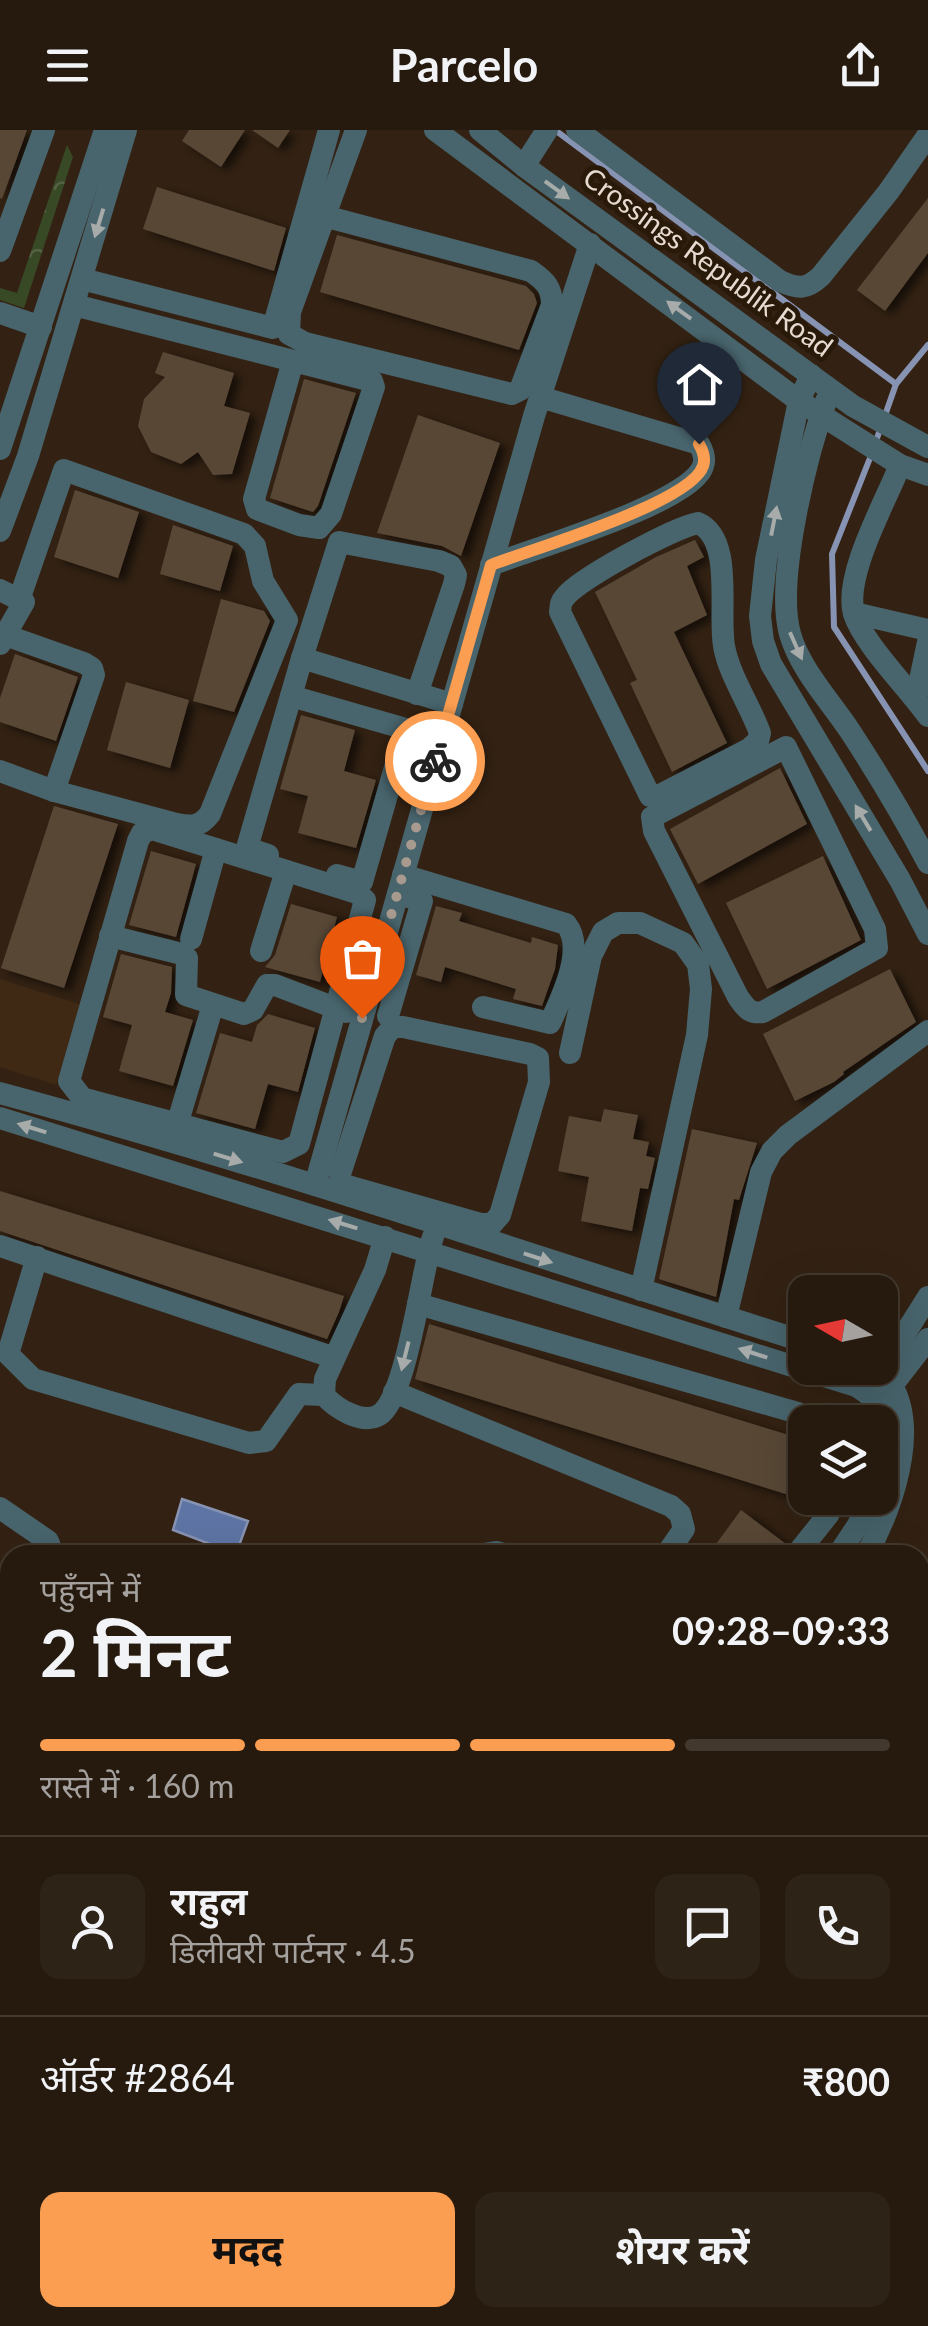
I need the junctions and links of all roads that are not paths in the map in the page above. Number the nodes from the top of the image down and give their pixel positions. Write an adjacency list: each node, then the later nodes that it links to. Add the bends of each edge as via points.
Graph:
1 (44, 130): 13 (street)
2 (329, 130): 14 (street, via 273,328)
3 (356, 130): 11 (street)
4 (435, 130): 12 (street, Crossings Republik Road)
5 (480, 130): 9 (street, Crossings Republik Road)
6 (577, 130): 8 (street, via 780,282 798,288 821,276)
7 (106, 131): 10 (street)
8 (928, 135)
9 (536, 147): 19 (street, Crossings Republik Road, one-way to 19)
10 (106, 163): 14 (street, one-way to 14); 17 (street)
11 (324, 216): 11 (street, via 531,271 546,282 552,305 520,390 512,394 289,334 290,312)
12 (590, 244): 20 (street); 21 (street, Crossings Republik Road, one-way to 12)
13 (0, 251)
14 (82, 279): 15 (street)
15 (74, 305): 18 (street); 25 (street)
16 (0, 314): 17 (street)
17 (41, 328): 23 (street)
18 (292, 361): 18 (street, via 254,499 257,509 320,528 374,388 372,381)
19 (820, 381): 21 (street); 22 (street, Crossings Republik Road)
20 (540, 397): 26 (street); 26 (street, via 699,444 703,468 662,502)
21 (799, 401): 22 (street, Crossings Republik Road); 31 (street, one-way to 21, via 766,560)
22 (838, 415): 24 (street, Crossings Republik Road); 24 (street, via 904,436); 47 (street, one-way to 47, via 804,473 787,597 790,634)
23 (0, 449)
24 (915, 461): 28 (street, via 856,572)
25 (0, 532)
26 (491, 565): 37 (street)
27 (10, 595): 30 (street, via 24,602); 43 (street, via 64,470 244,534 287,620 202,823 178,824)
28 (854, 613): 29 (street); 38 (street)
29 (928, 630)
30 (3, 640): 43 (street, via 92,668)
31 (763, 642): 33 (street); 42 (street)
32 (928, 642): 38 (street)
33 (724, 649): 33 (street, via 720,550 698,523 639,550 562,600 560,612 650,796 758,741)
34 (302, 658): 35 (street); 35 (street, via 339,542 439,562 456,575); 36 (street)
35 (417, 694): 37 (street)
36 (291, 696): 39 (street); 39 (street, via 247,848 362,882)
37 (452, 704): 40 (street)
38 (922, 707)
39 (406, 729): 40 (street)
40 (442, 740): 50 (street)
41 (0, 772): 43 (street)
42 (842, 782): 44 (street); 46 (street, one-way to 42)
43 (54, 791)
44 (810, 797): 48 (street); 48 (street, via 786,748 652,817 747,1010 763,1012 877,948 875,928)
45 (216, 849): 49 (street); 53 (street, via 152,829 142,833); 54 (street)
46 (884, 854): 48 (street); 52 (street)
47 (928, 862)
48 (848, 870)
49 (286, 871): 55 (street); 56 (street, via 365,900)
50 (400, 884): 51 (street); 59 (street)
51 (425, 892): 58 (street, via 566,924 573,933 574,952 550,1023); 60 (street)
52 (928, 934)
53 (110, 936): 57 (street, via 182,954 186,994); 67 (street, via 70,1081 82,1098)
54 (191, 938)
55 (260, 952)
56 (337, 999): 57 (street, via 268,985 244,1014); 59 (street); 67 (street, via 293,1150)
57 (213, 1004): 67 (street)
58 (483, 1007)
59 (365, 1008): 62 (street)
60 (388, 1016)
61 (928, 1031): 77 (street, via 772,1151)
62 (354, 1048): 64 (street); 68 (street)
63 (570, 1053): 74 (street, via 591,956 603,932 618,923 640,923 683,943 698,964 699,1020)
64 (379, 1055): 69 (street, via 341,1184); 69 (street, via 385,1036 403,1027 538,1058 538,1082 500,1216 492,1224)
65 (0, 1094): 67 (street)
66 (0, 1118): 70 (street, one-way to 66)
67 (175, 1132): 68 (street, one-way to 68)
68 (315, 1185): 69 (street)
69 (438, 1219): 72 (street); 74 (street, one-way to 74)
70 (385, 1237): 72 (street); 82 (street)
71 (0, 1246): 73 (street)
72 (428, 1251): 76 (street); 89 (street, one-way to 72, via 856,1386)
73 (38, 1257): 81 (street); 82 (street)
74 (641, 1290): 77 (street)
75 (928, 1296): 80 (street)
76 (418, 1304): 87 (street, one-way to 87); 91 (street)
77 (726, 1317): 78 (street)
78 (788, 1337)
79 (928, 1339): 83 (street)
80 (898, 1348)
81 (8, 1354): 84 (street); 88 (street, via 33,1379 249,1443 266,1441 299,1394)
82 (332, 1357): 88 (street)
83 (898, 1362)
84 (0, 1379)
85 (879, 1385): 89 (street)
86 (891, 1385): 99 (street, via 908,1416 904,1465)
87 (394, 1392): 88 (street, via 378,1416 365,1418); 96 (street, via 671,1506 684,1529)
88 (324, 1395)
89 (873, 1398): 90 (street)
90 (876, 1405)
91 (788, 1410)
92 (0, 1508): 95 (street)
93 (828, 1515): 97 (street)
94 (860, 1515): 98 (street)
95 (49, 1545)
96 (673, 1545)
97 (804, 1545)
98 (844, 1545)
99 (872, 1545)

